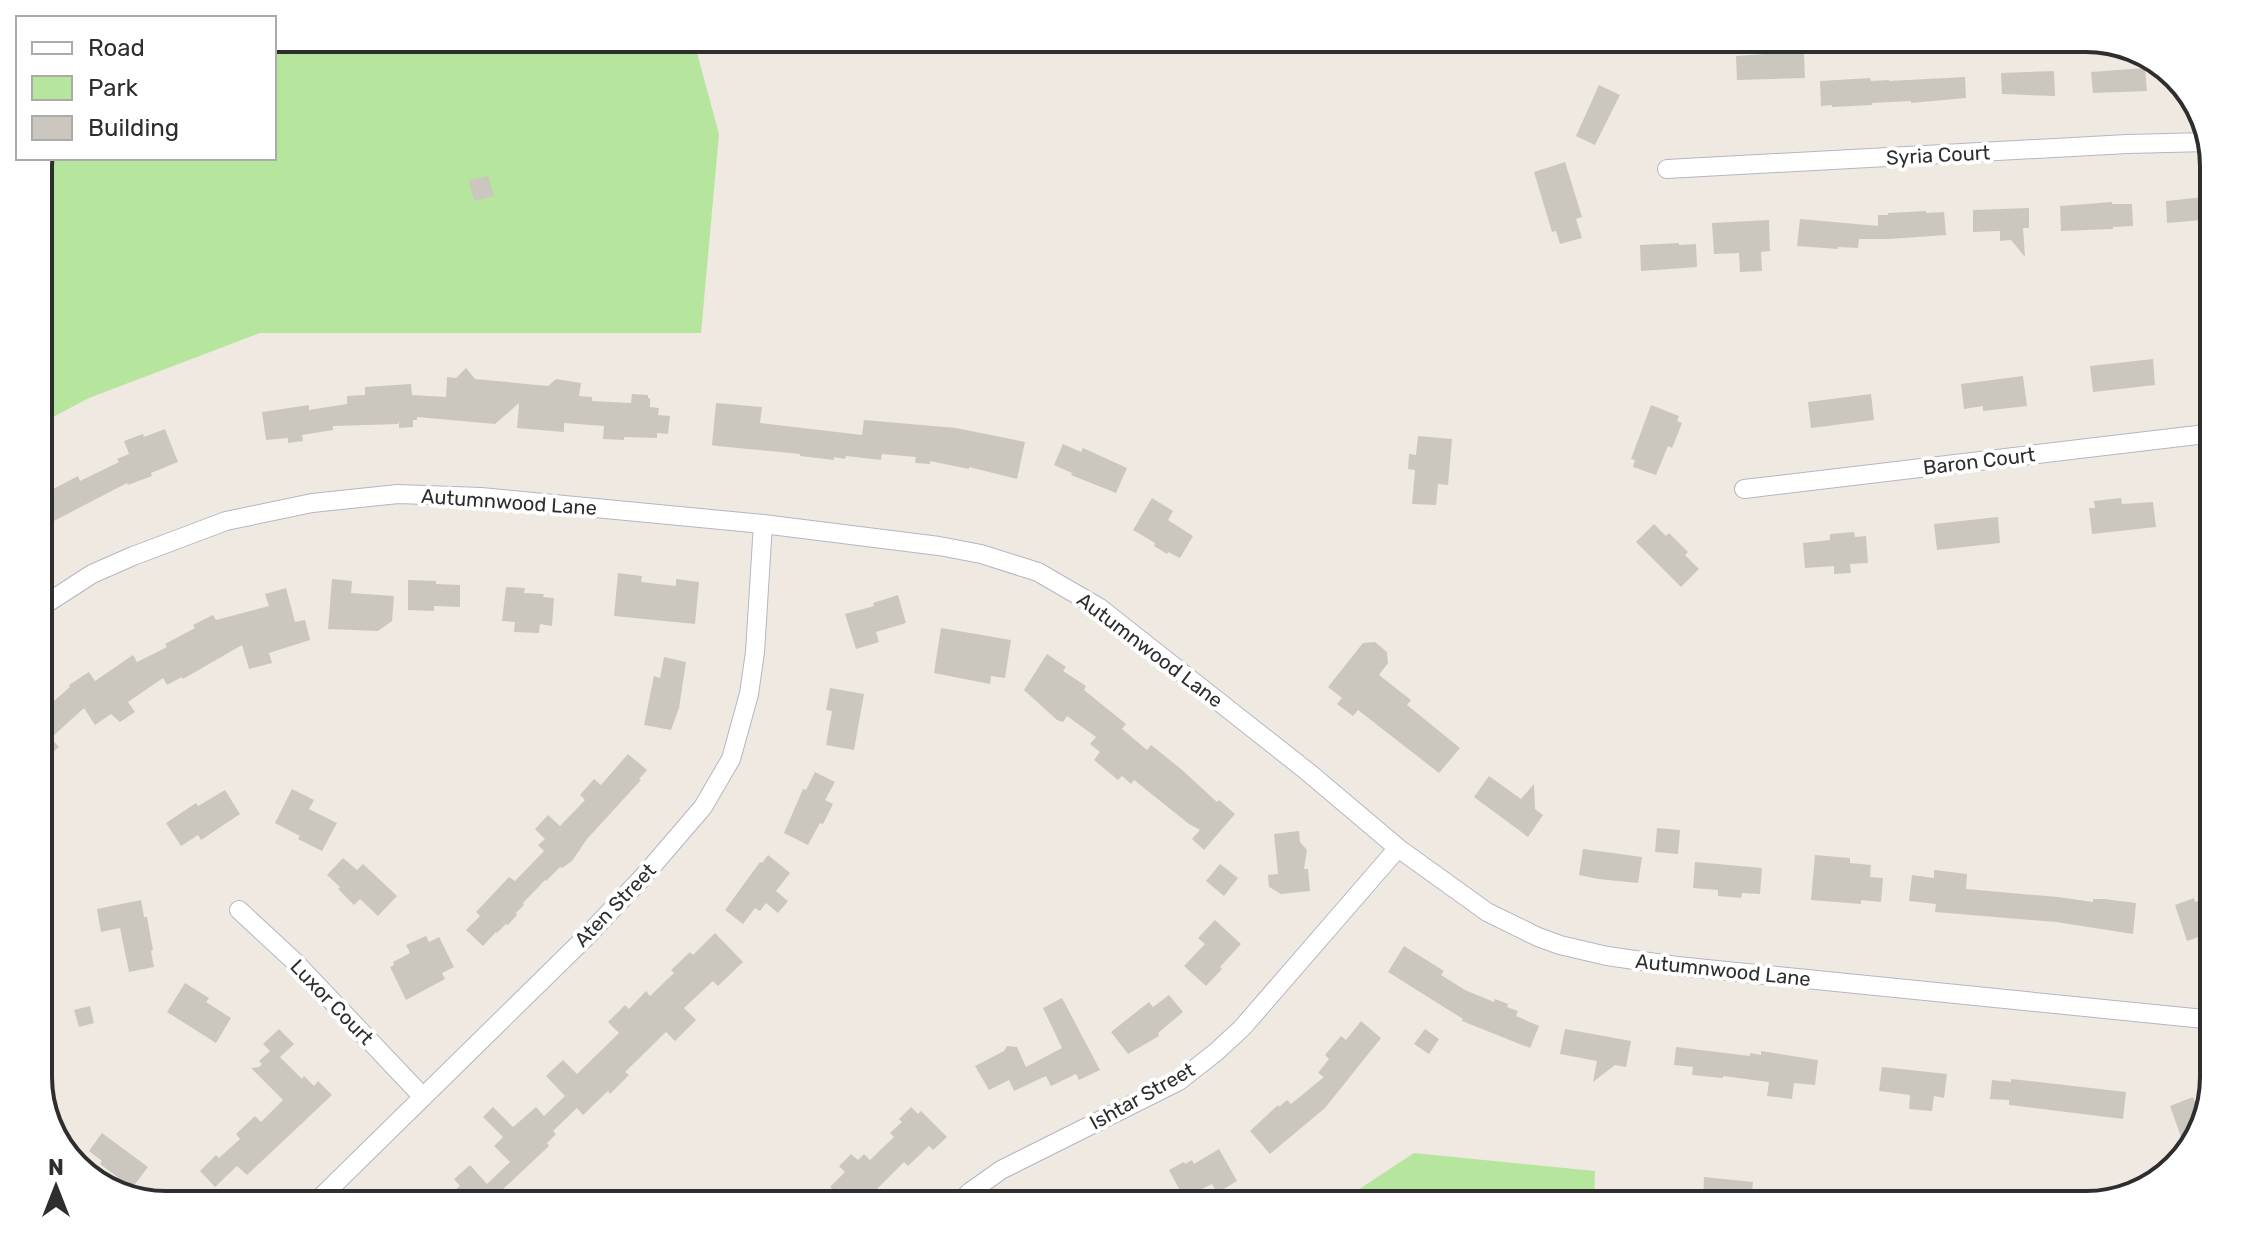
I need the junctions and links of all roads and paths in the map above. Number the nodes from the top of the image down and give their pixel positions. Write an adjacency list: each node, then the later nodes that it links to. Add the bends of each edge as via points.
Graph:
1 (2198, 142): 2 (street, Syria Court)
2 (1667, 169)
3 (2200, 435): 4 (street, Baron Court)
4 (1744, 489)
5 (763, 524): 6 (street, Autumnwood Lane, via 481,497 398,494 346,499 226,521 92,574); 7 (street, Autumnwood Lane, via 939,546 1038,572 1131,631); 10 (street, Aten Street, via 749,694 720,780 642,878)
6 (52, 600)
7 (1398, 848): 9 (street, Autumnwood Lane, via 1487,912 1538,937 1607,956); 12 (street, Ishtar Street, via 1216,1052 1179,1081 1001,1170)
8 (239, 910): 10 (street, Luxor Court)
9 (2200, 1019)
10 (423, 1097): 11 (street, Aten Street)
11 (327, 1191)
12 (971, 1191)

